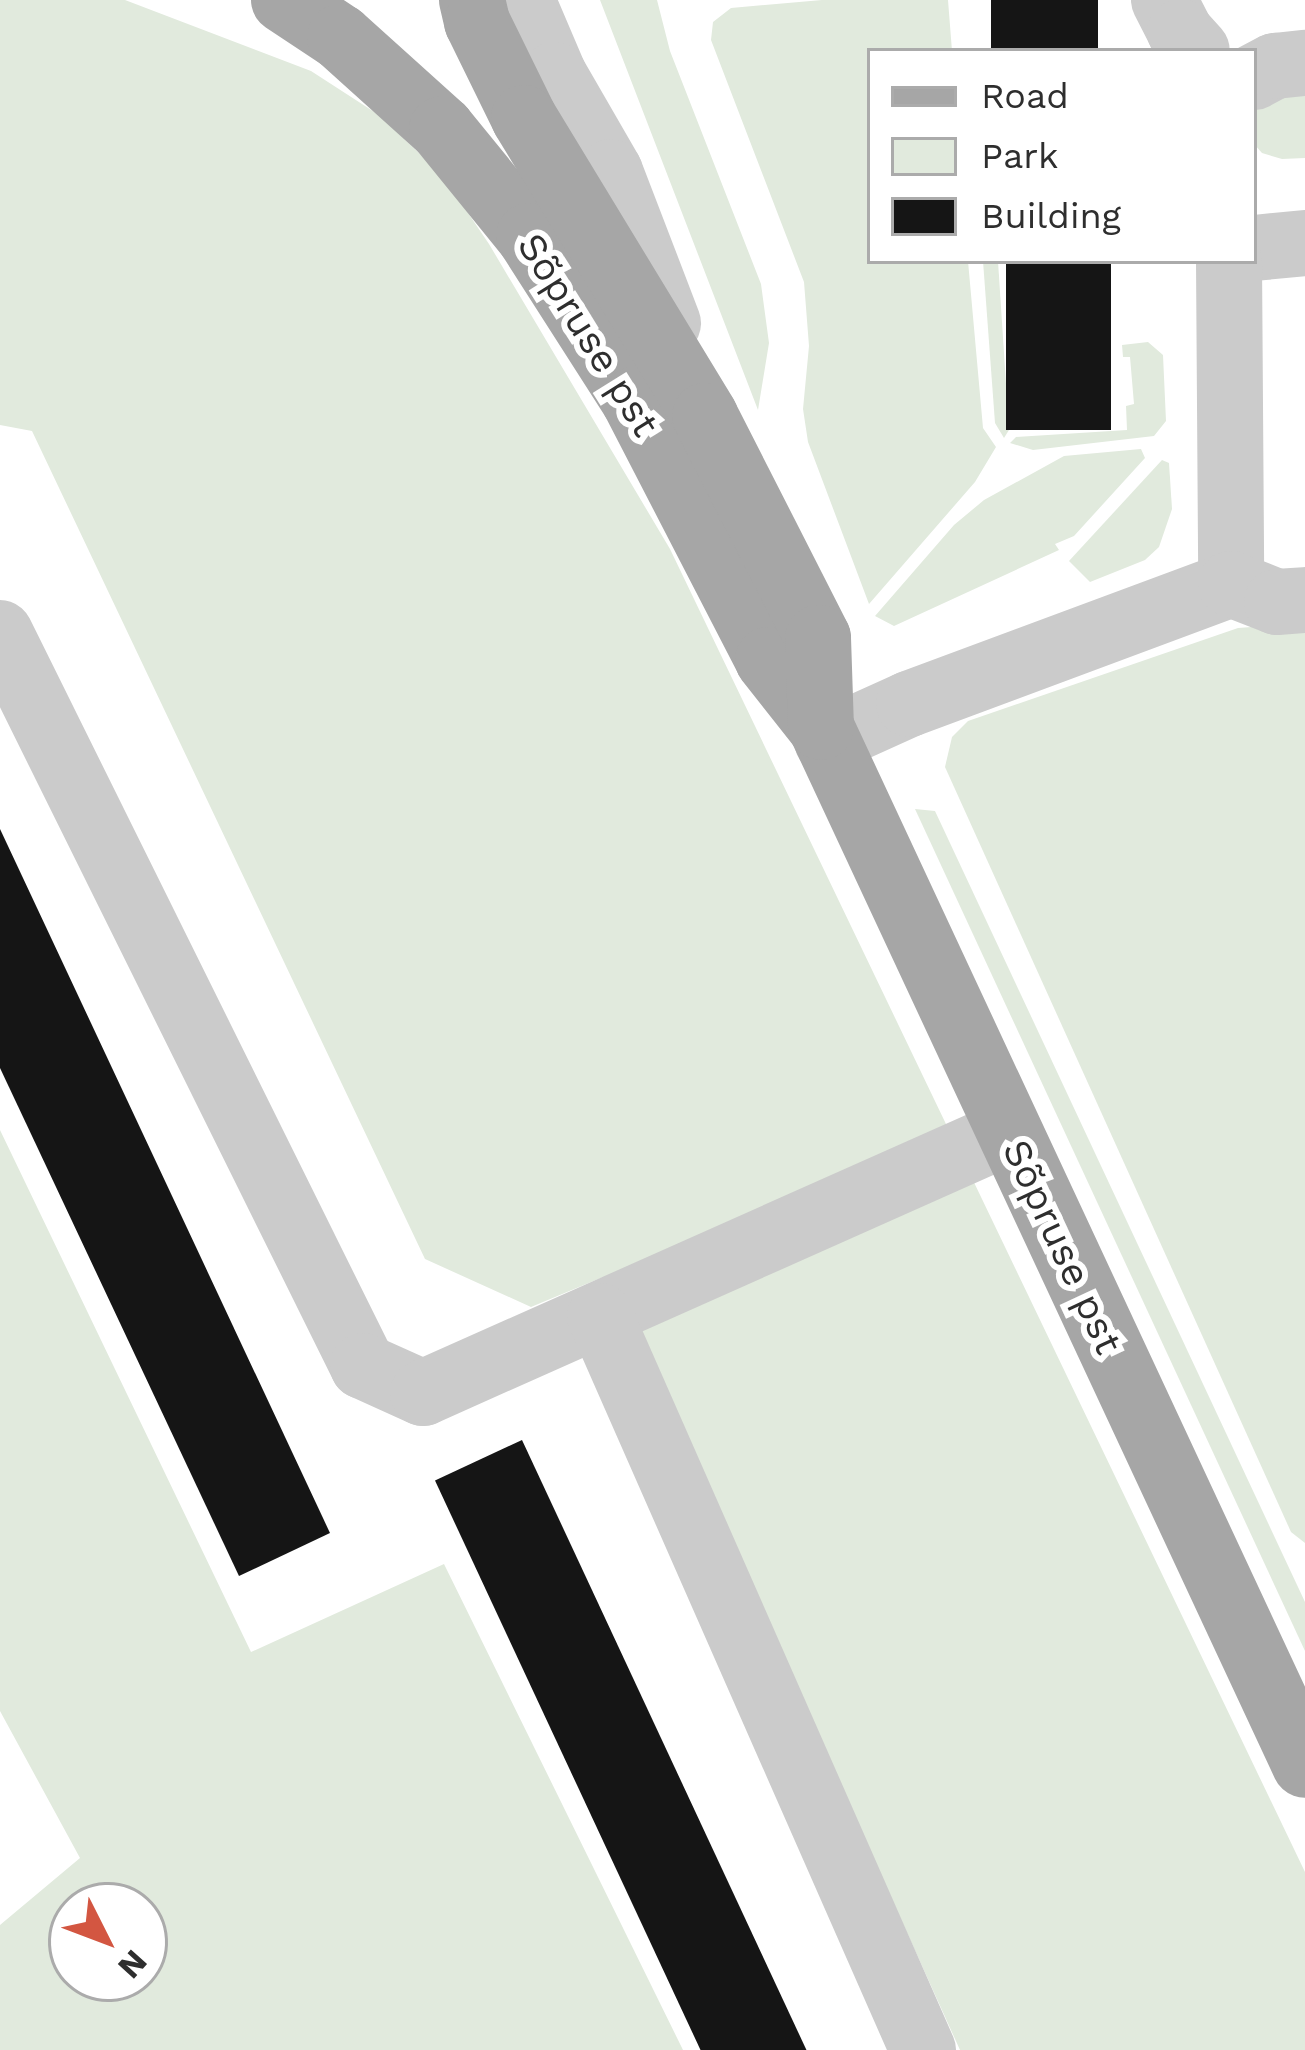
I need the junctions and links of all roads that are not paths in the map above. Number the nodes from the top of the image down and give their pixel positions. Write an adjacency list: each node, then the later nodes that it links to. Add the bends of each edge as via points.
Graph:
1 (284, 0): 15 (main road, Sõpruse pst, via 340,37 442,129 529,236 634,400 768,660)
2 (472, 0): 11 (main road, Sõpruse pst, via 524,118)
3 (522, 0): 11 (street, via 610,172)
4 (1164, 0): 5 (street)
5 (1194, 48)
6 (1305, 63): 7 (street)
7 (1257, 75)
8 (1305, 243): 9 (street)
9 (1257, 248)
10 (1229, 264): 12 (street)
11 (704, 416): 15 (main road, Sõpruse pst, via 818,638)
12 (1231, 584): 13 (street, via 1277,602); 15 (street)
13 (1305, 600)
14 (0, 633): 17 (street, via 363,1366 423,1393)
15 (824, 734): 16 (main road, Sõpruse pst)
16 (1009, 1132): 17 (street); 18 (main road, Sõpruse pst)
17 (600, 1316): 19 (street)
18 (1305, 1765)
19 (923, 2050)

